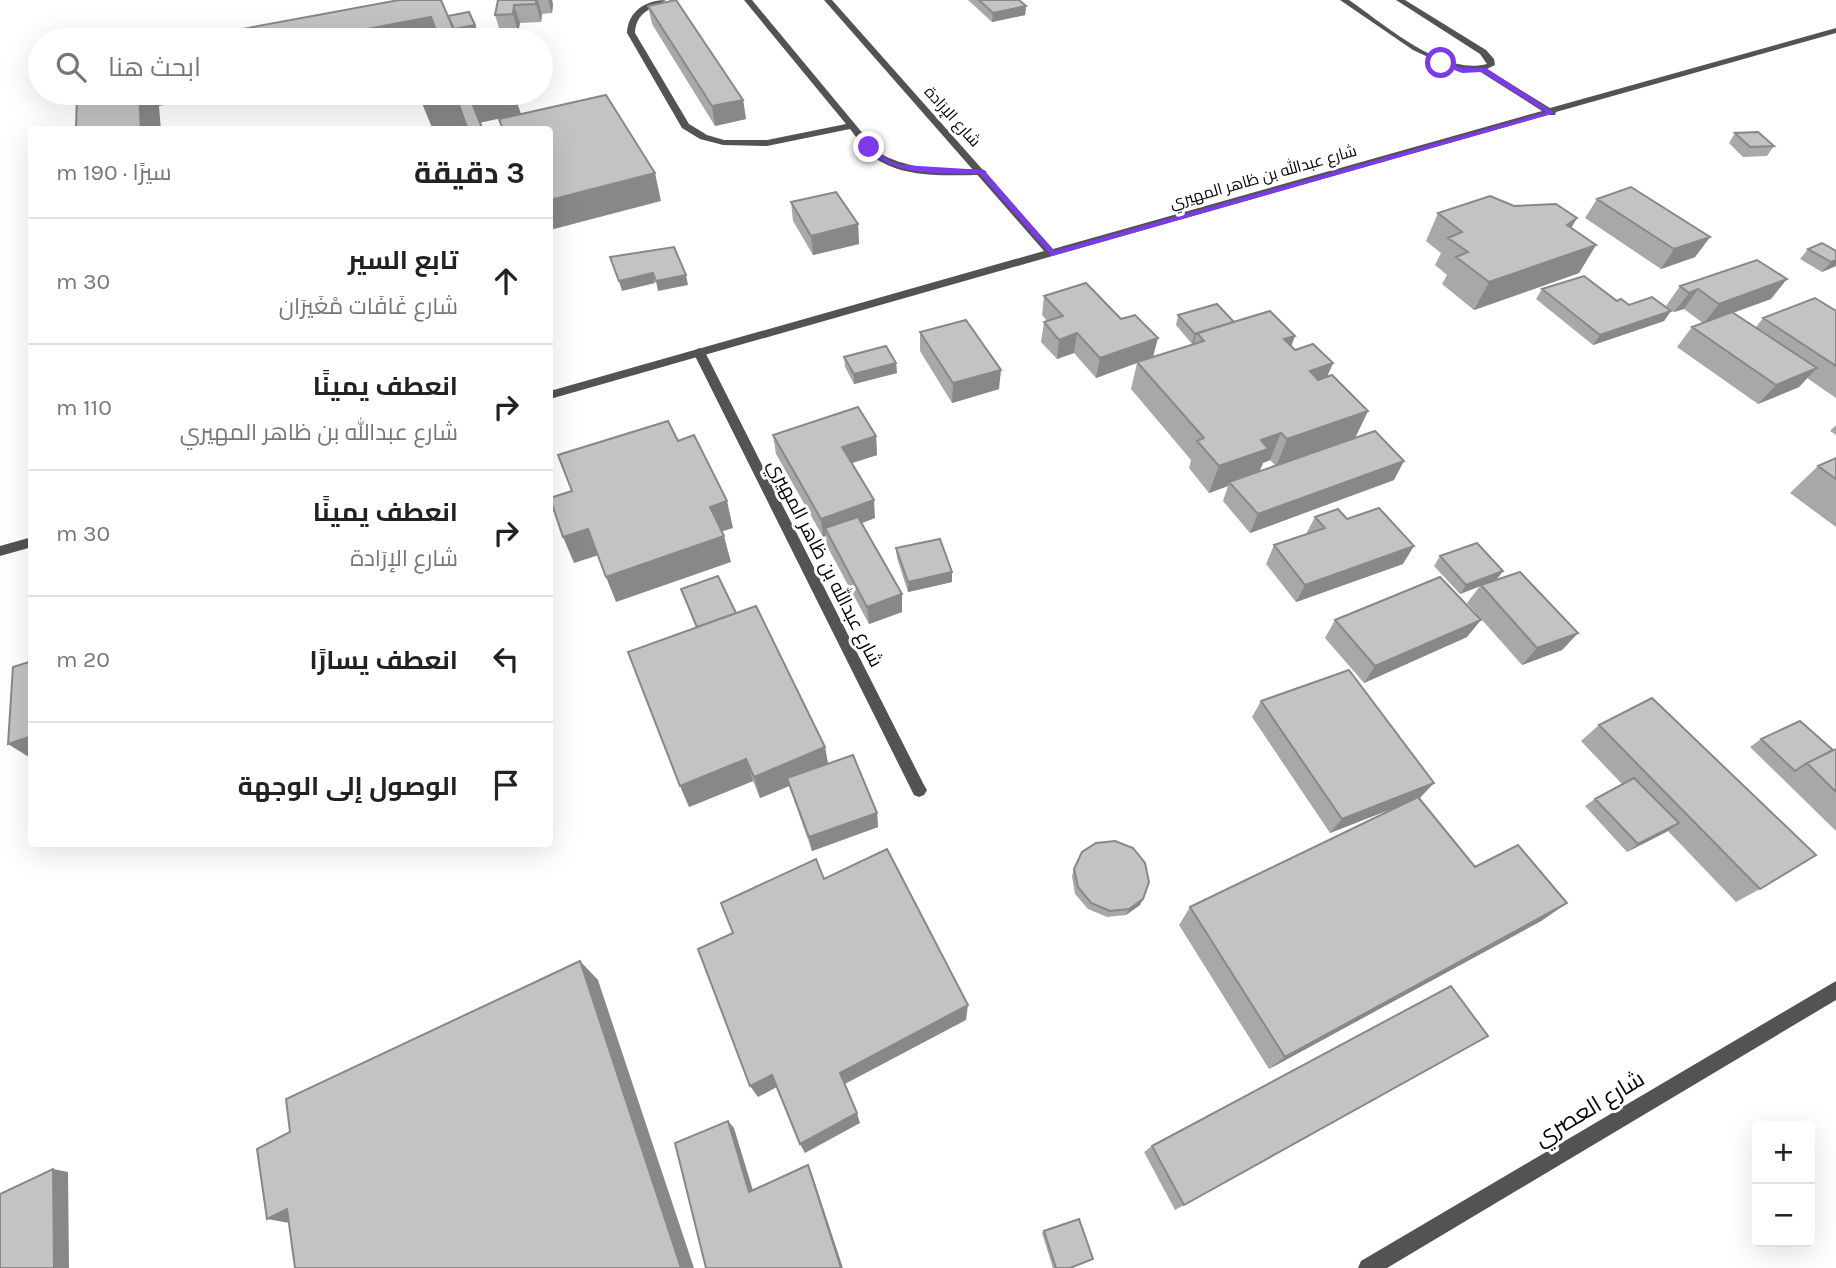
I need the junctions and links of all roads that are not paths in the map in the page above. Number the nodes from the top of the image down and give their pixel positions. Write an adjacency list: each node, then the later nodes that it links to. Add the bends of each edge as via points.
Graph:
1 (662, 0): 9 (street, via 635,16 631,33 685,127 698,136 742,145)
2 (748, 0): 9 (street)
3 (828, 0): 10 (street, شارع الإرَادة)
4 (1344, 0): 7 (street, via 1450,68)
5 (1400, 0): 7 (street, via 1483,52 1491,65)
6 (1836, 30): 8 (street, شارع عبدالله بن ظاهر المهيري)
7 (1483, 70): 8 (street)
8 (1552, 113): 11 (street, شارع عبدالله بن ظاهر المهيري)
9 (852, 126): 10 (street, via 876,155 901,167)
10 (982, 172): 11 (street, شارع الإرَادة)
11 (1052, 254): 12 (street, شارع عبدالله بن ظاهر المهيري)
12 (699, 352): 13 (street, شارع عبدالله بن ظاهر المهيري); 16 (street, شارع عبدالله بن ظاهر المهيري)
13 (553, 394)
14 (28, 543): 15 (street)
15 (0, 551)
16 (919, 790)
17 (1836, 990): 18 (street, شارع العصري)
18 (1368, 1268)

